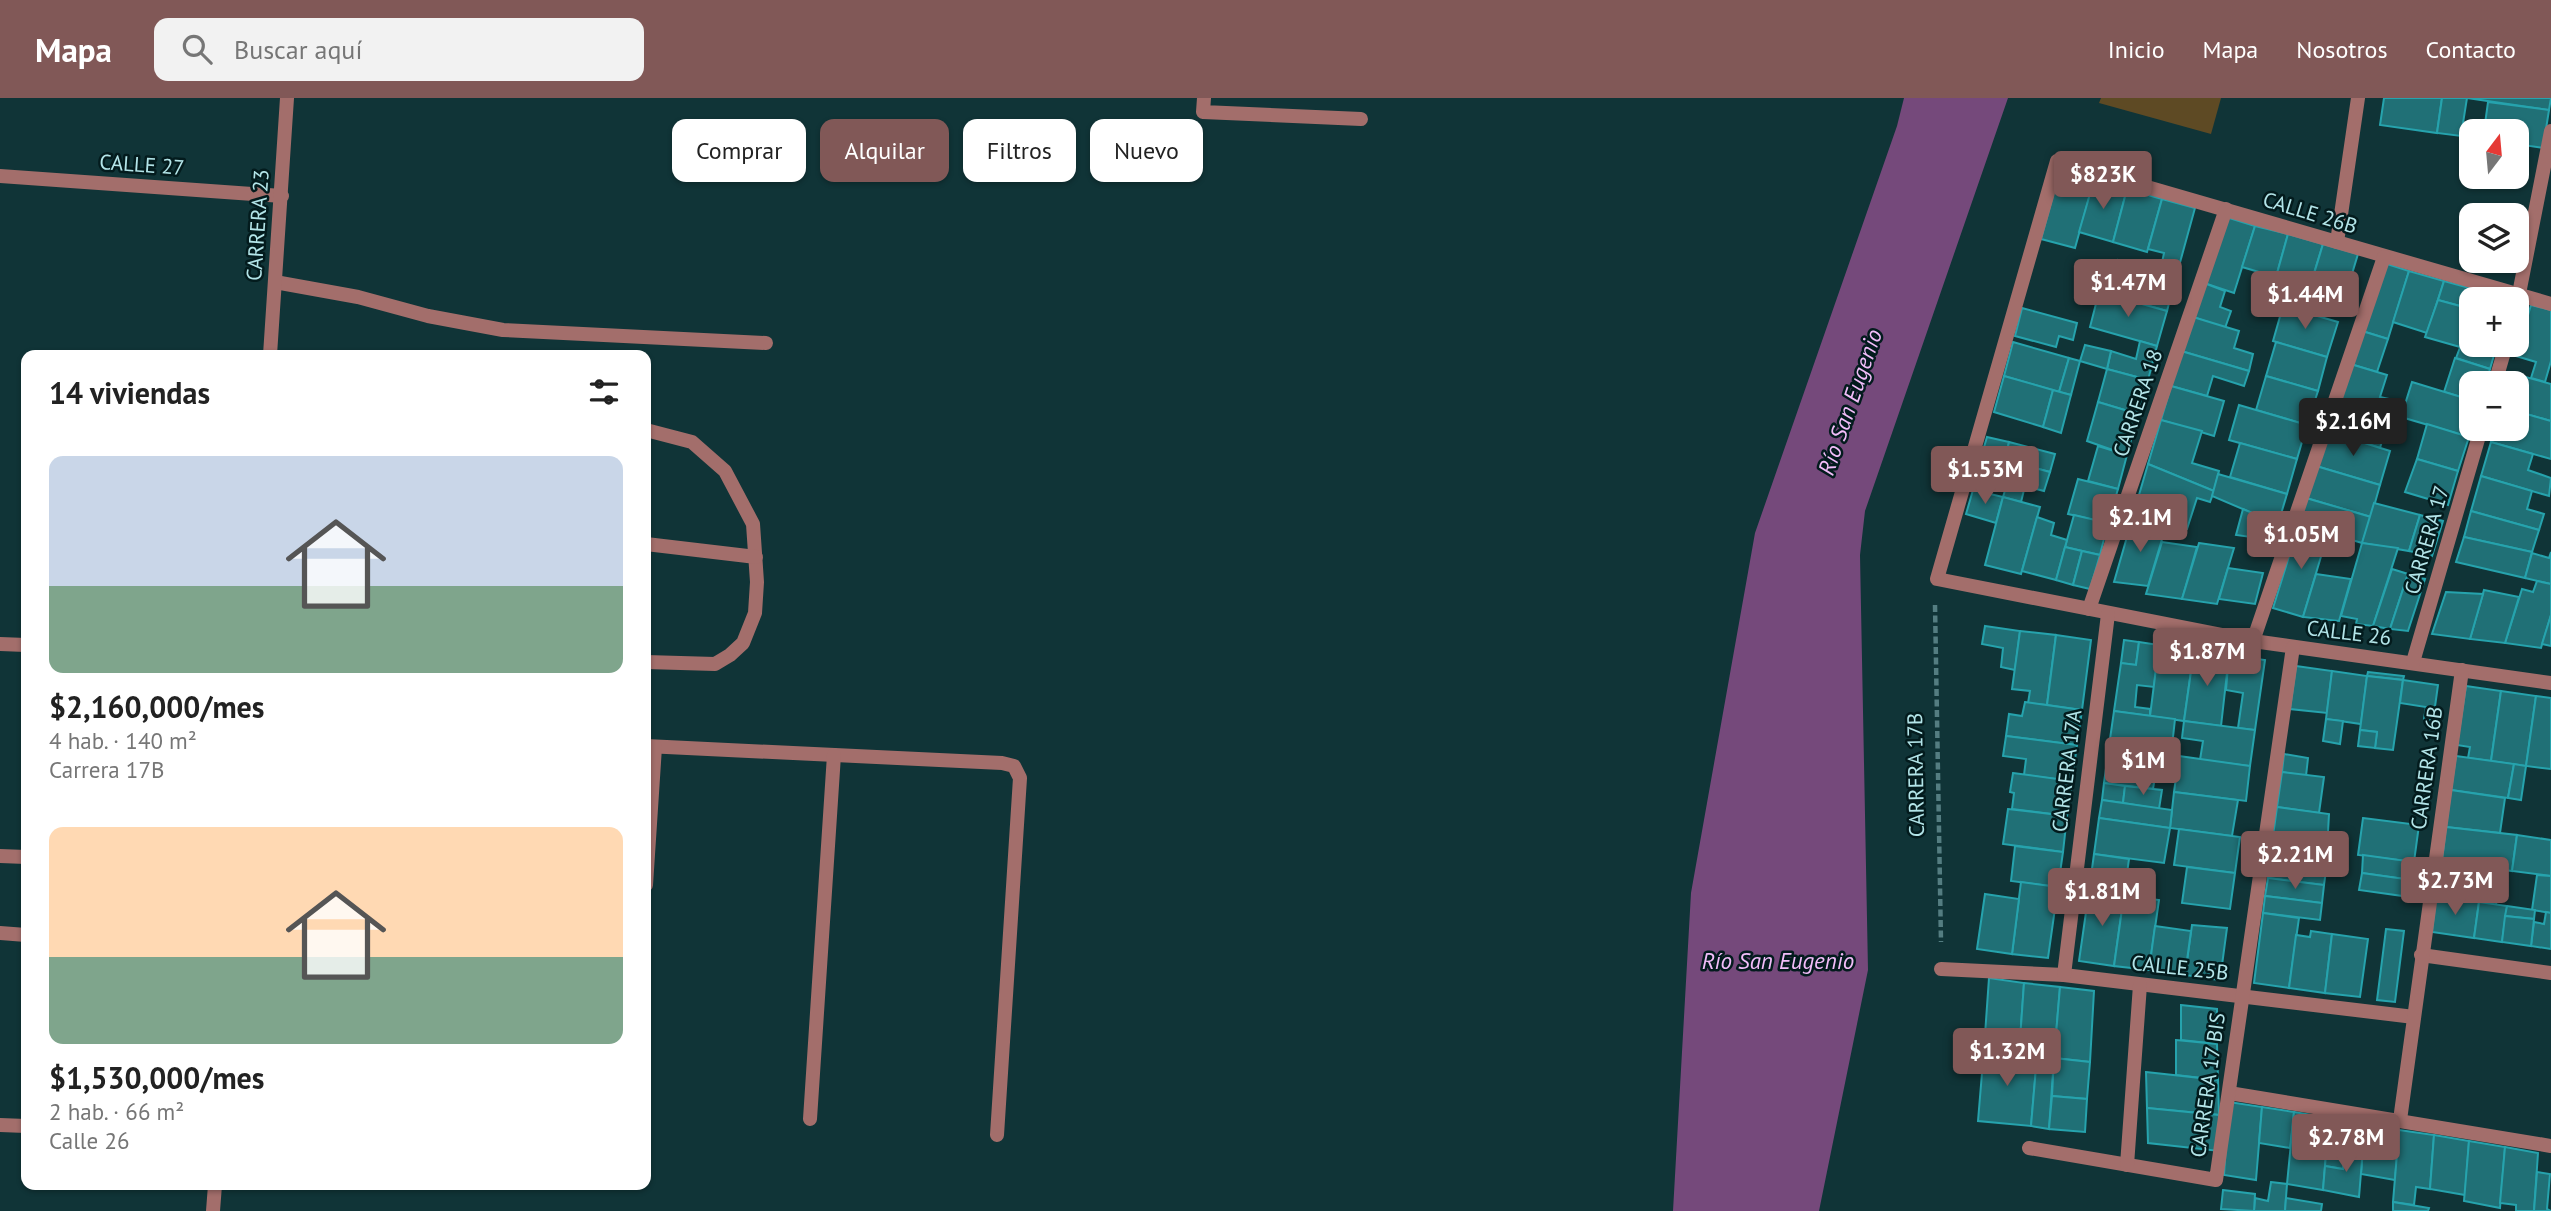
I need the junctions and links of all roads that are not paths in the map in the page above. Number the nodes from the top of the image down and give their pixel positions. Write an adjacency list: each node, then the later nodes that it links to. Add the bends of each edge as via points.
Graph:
1 (287, 98): 7 (street, CARRERA 23)
2 (2358, 98): 9 (street)
3 (1203, 105): 4 (street)
4 (1362, 119)
5 (2551, 131): 13 (street)
6 (0, 176): 7 (street, CALLE 27)
7 (282, 196): 11 (street, CARRERA 23)
8 (2226, 209): 9 (street, CALLE 26B); 22 (street, CALLE 26B, via 2057,161); 23 (street, CARRERA 18)
9 (2337, 242): 10 (street, CALLE 26B)
10 (2384, 257): 12 (street, CALLE 26B); 25 (street)
11 (275, 282): 16 (street, via 503,330); 17 (street, CARRERA 23)
12 (2473, 287)
13 (2521, 287)
14 (2529, 303): 15 (street, CALLE 26B)
15 (2551, 304)
16 (766, 343)
17 (270, 350)
18 (651, 431): 21 (street, via 692,443 725,471 753,524)
19 (2477, 441): 30 (street, CARRERA 17)
20 (651, 545): 21 (street)
21 (756, 557): 29 (street, via 755,614 743,643 715,664)
22 (1937, 579): 23 (street, CALLE 26)
23 (2089, 610): 24 (street, CALLE 26)
24 (2108, 614): 25 (street, CALLE 26); 42 (street, CARRERA 17A)
25 (2253, 641): 28 (street, CALLE 26)
26 (0, 644): 27 (street)
27 (21, 645)
28 (2294, 647): 30 (street, CALLE 26); 44 (street)
29 (651, 662)
30 (2413, 662): 31 (street, CALLE 26)
31 (2462, 670): 32 (street, CALLE 26); 39 (street, CARRERA 16B)
32 (2551, 683)
33 (651, 746): 34 (street)
34 (834, 755): 47 (street); 51 (street, via 1002,763 1014,766 1020,779)
35 (0, 856): 36 (street)
36 (21, 857)
37 (0, 933): 38 (street)
38 (21, 935)
39 (2421, 955): 41 (street); 45 (street)
40 (1941, 970): 42 (street, CALLE 25B)
41 (2551, 973)
42 (2064, 975): 43 (street, CALLE 25B)
43 (2140, 985): 44 (street, CALLE 25B); 54 (street)
44 (2242, 996): 45 (street, CALLE 25B); 46 (street, CARRERA 17 BIS)
45 (2414, 1017): 48 (street)
46 (2229, 1093): 48 (street); 54 (street, CARRERA 17 BIS, via 2216,1180)
47 (810, 1119)
48 (2400, 1120): 52 (street)
49 (0, 1125): 50 (street)
50 (21, 1126)
51 (997, 1135)
52 (2551, 1146)
53 (2029, 1147): 54 (street)
54 (2127, 1165)
55 (215, 1190): 56 (street)
56 (213, 1211)

